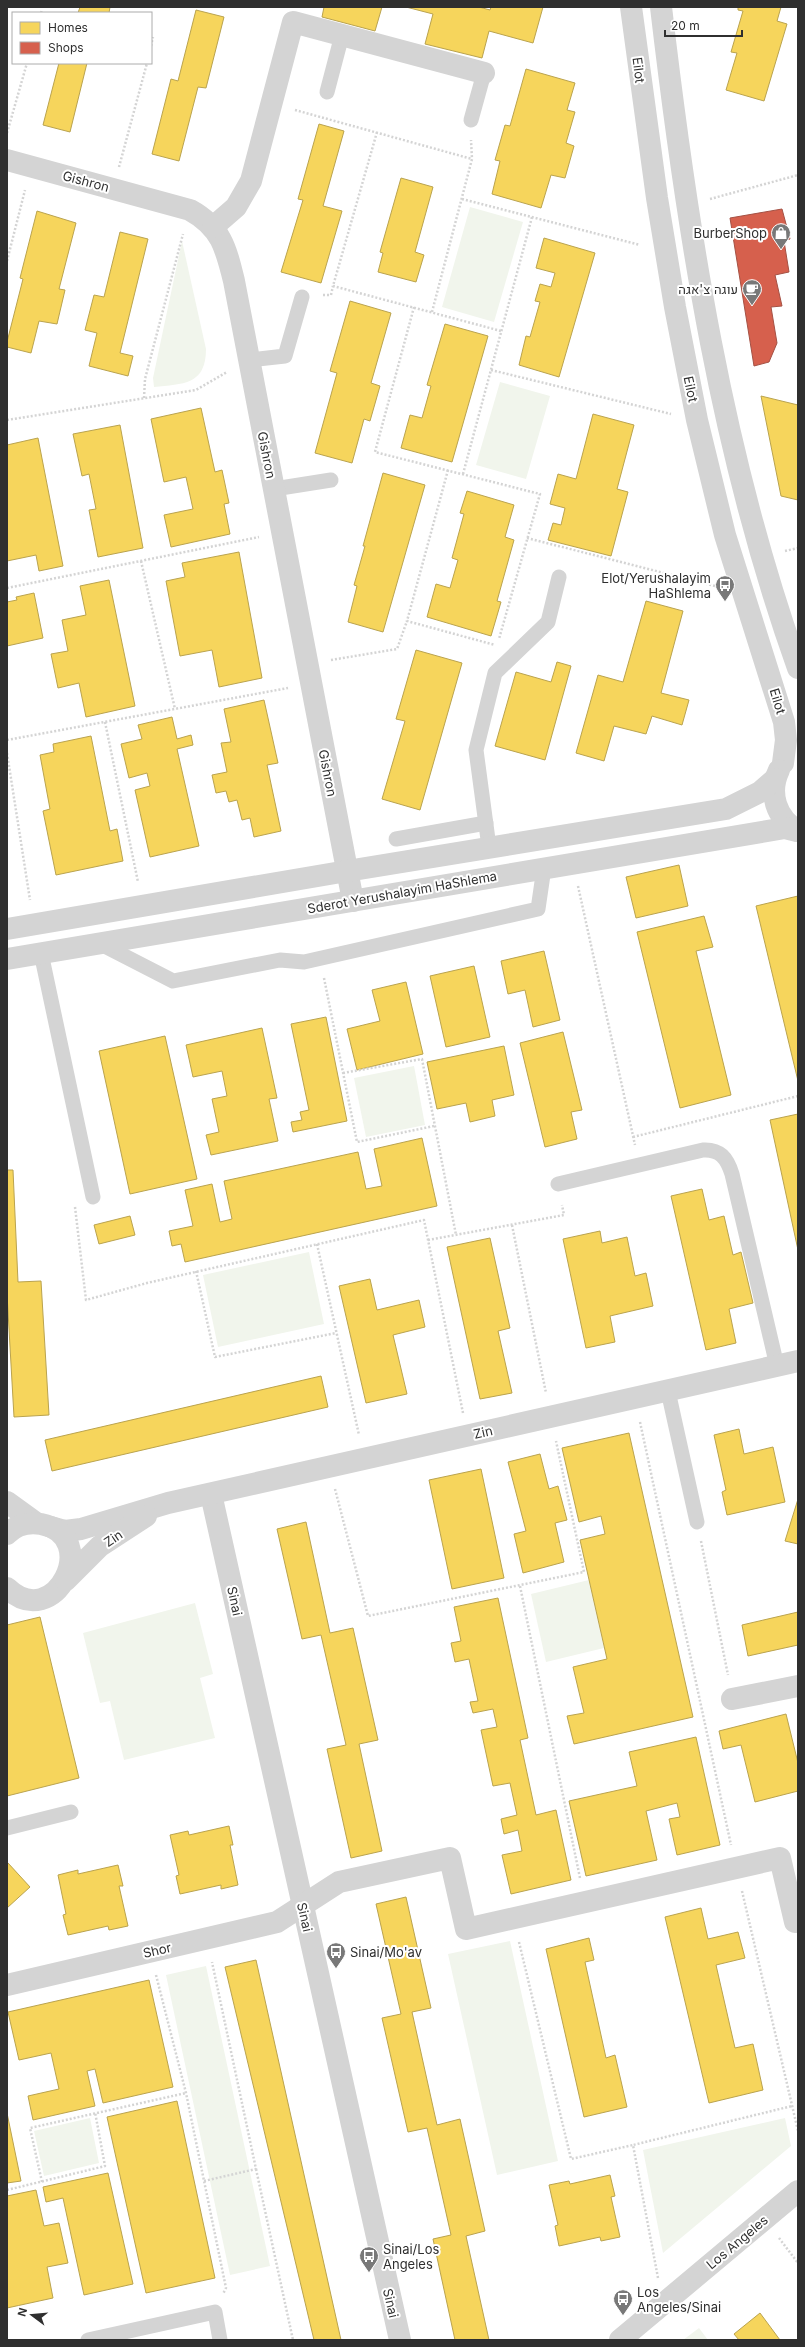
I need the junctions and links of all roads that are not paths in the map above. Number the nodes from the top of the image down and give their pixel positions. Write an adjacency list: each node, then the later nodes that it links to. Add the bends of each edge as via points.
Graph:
1 (632, 7): 15 (street, Eilot, via 646,128 665,252 697,420 742,592 784,722)
2 (661, 7): 14 (street, via 688,205 714,357 739,470 770,584)
3 (342, 35): 4 (street); 5 (lane); 8 (street, via 292,22 255,170 247,191 230,213)
4 (484, 74): 6 (lane)
5 (327, 92)
6 (471, 120)
7 (7, 160): 8 (street, Gishron, via 190,210)
8 (213, 227): 10 (street, Gishron, via 224,245 229,261)
9 (302, 296): 10 (lane, via 284,356)
10 (249, 360): 12 (street, Gishron)
11 (331, 480): 12 (lane)
12 (274, 489): 21 (street, Gishron)
13 (559, 577): 16 (lane, via 548,622 495,673 476,750)
14 (798, 668)
15 (786, 765): 17 (street, Eilot, via 774,788 776,805 784,820); 19 (street, via 760,792 726,809)
16 (486, 823): 18 (lane); 19 (lane)
17 (798, 831): 20 (street, Sderot Yerushalayim HaShlema, via 785,828)
18 (396, 839)
19 (490, 847): 21 (street)
20 (544, 868): 22 (street, Sderot Yerushalayim HaShlema); 24 (lane, via 538,909 304,962 280,960 173,980)
21 (347, 871): 22 (street, Gishron); 23 (street)
22 (353, 901): 24 (street, Sderot Yerushalayim HaShlema)
23 (7, 929)
24 (99, 943): 25 (street, Sderot Yerushalayim HaShlema)
25 (41, 953): 26 (street, Sderot Yerushalayim HaShlema); 28 (lane)
26 (7, 959)
27 (558, 1184): 30 (lane, via 702,1150 713,1151 725,1158 732,1174)
28 (93, 1197)
29 (798, 1361): 30 (street, Zin)
30 (777, 1366): 31 (street, Zin)
31 (668, 1391): 32 (street, Zin); 35 (lane)
32 (211, 1494): 34 (street, Zin); 46 (street, Sinai)
33 (7, 1502): 36 (street)
34 (168, 1503): 36 (street, Zin, via 81,1529 65,1531); 38 (street, Zin, via 100,1546)
35 (697, 1522)
36 (44, 1525): 37 (street, via 22,1525); 38 (street, via 62,1536 69,1549 71,1564)
37 (7, 1534)
38 (65, 1582): 40 (street, Zin, via 51,1594)
39 (7, 1588): 40 (street, via 23,1597)
40 (38, 1598): 41 (street)
41 (7, 1607)
42 (798, 1686): 43 (street)
43 (732, 1699)
44 (71, 1812): 45 (lane)
45 (7, 1828)
46 (302, 1904): 47 (street, Shor, via 339,1882 450,1858 466,1929 780,1858); 48 (street, Shor, via 277,1922); 52 (street, Sinai)
47 (795, 1922)
48 (7, 1984)
49 (798, 2191): 53 (street, Los Angeles)
50 (88, 2340): 51 (lane, via 215,2312)
51 (220, 2340)
52 (400, 2340)
53 (620, 2340)

